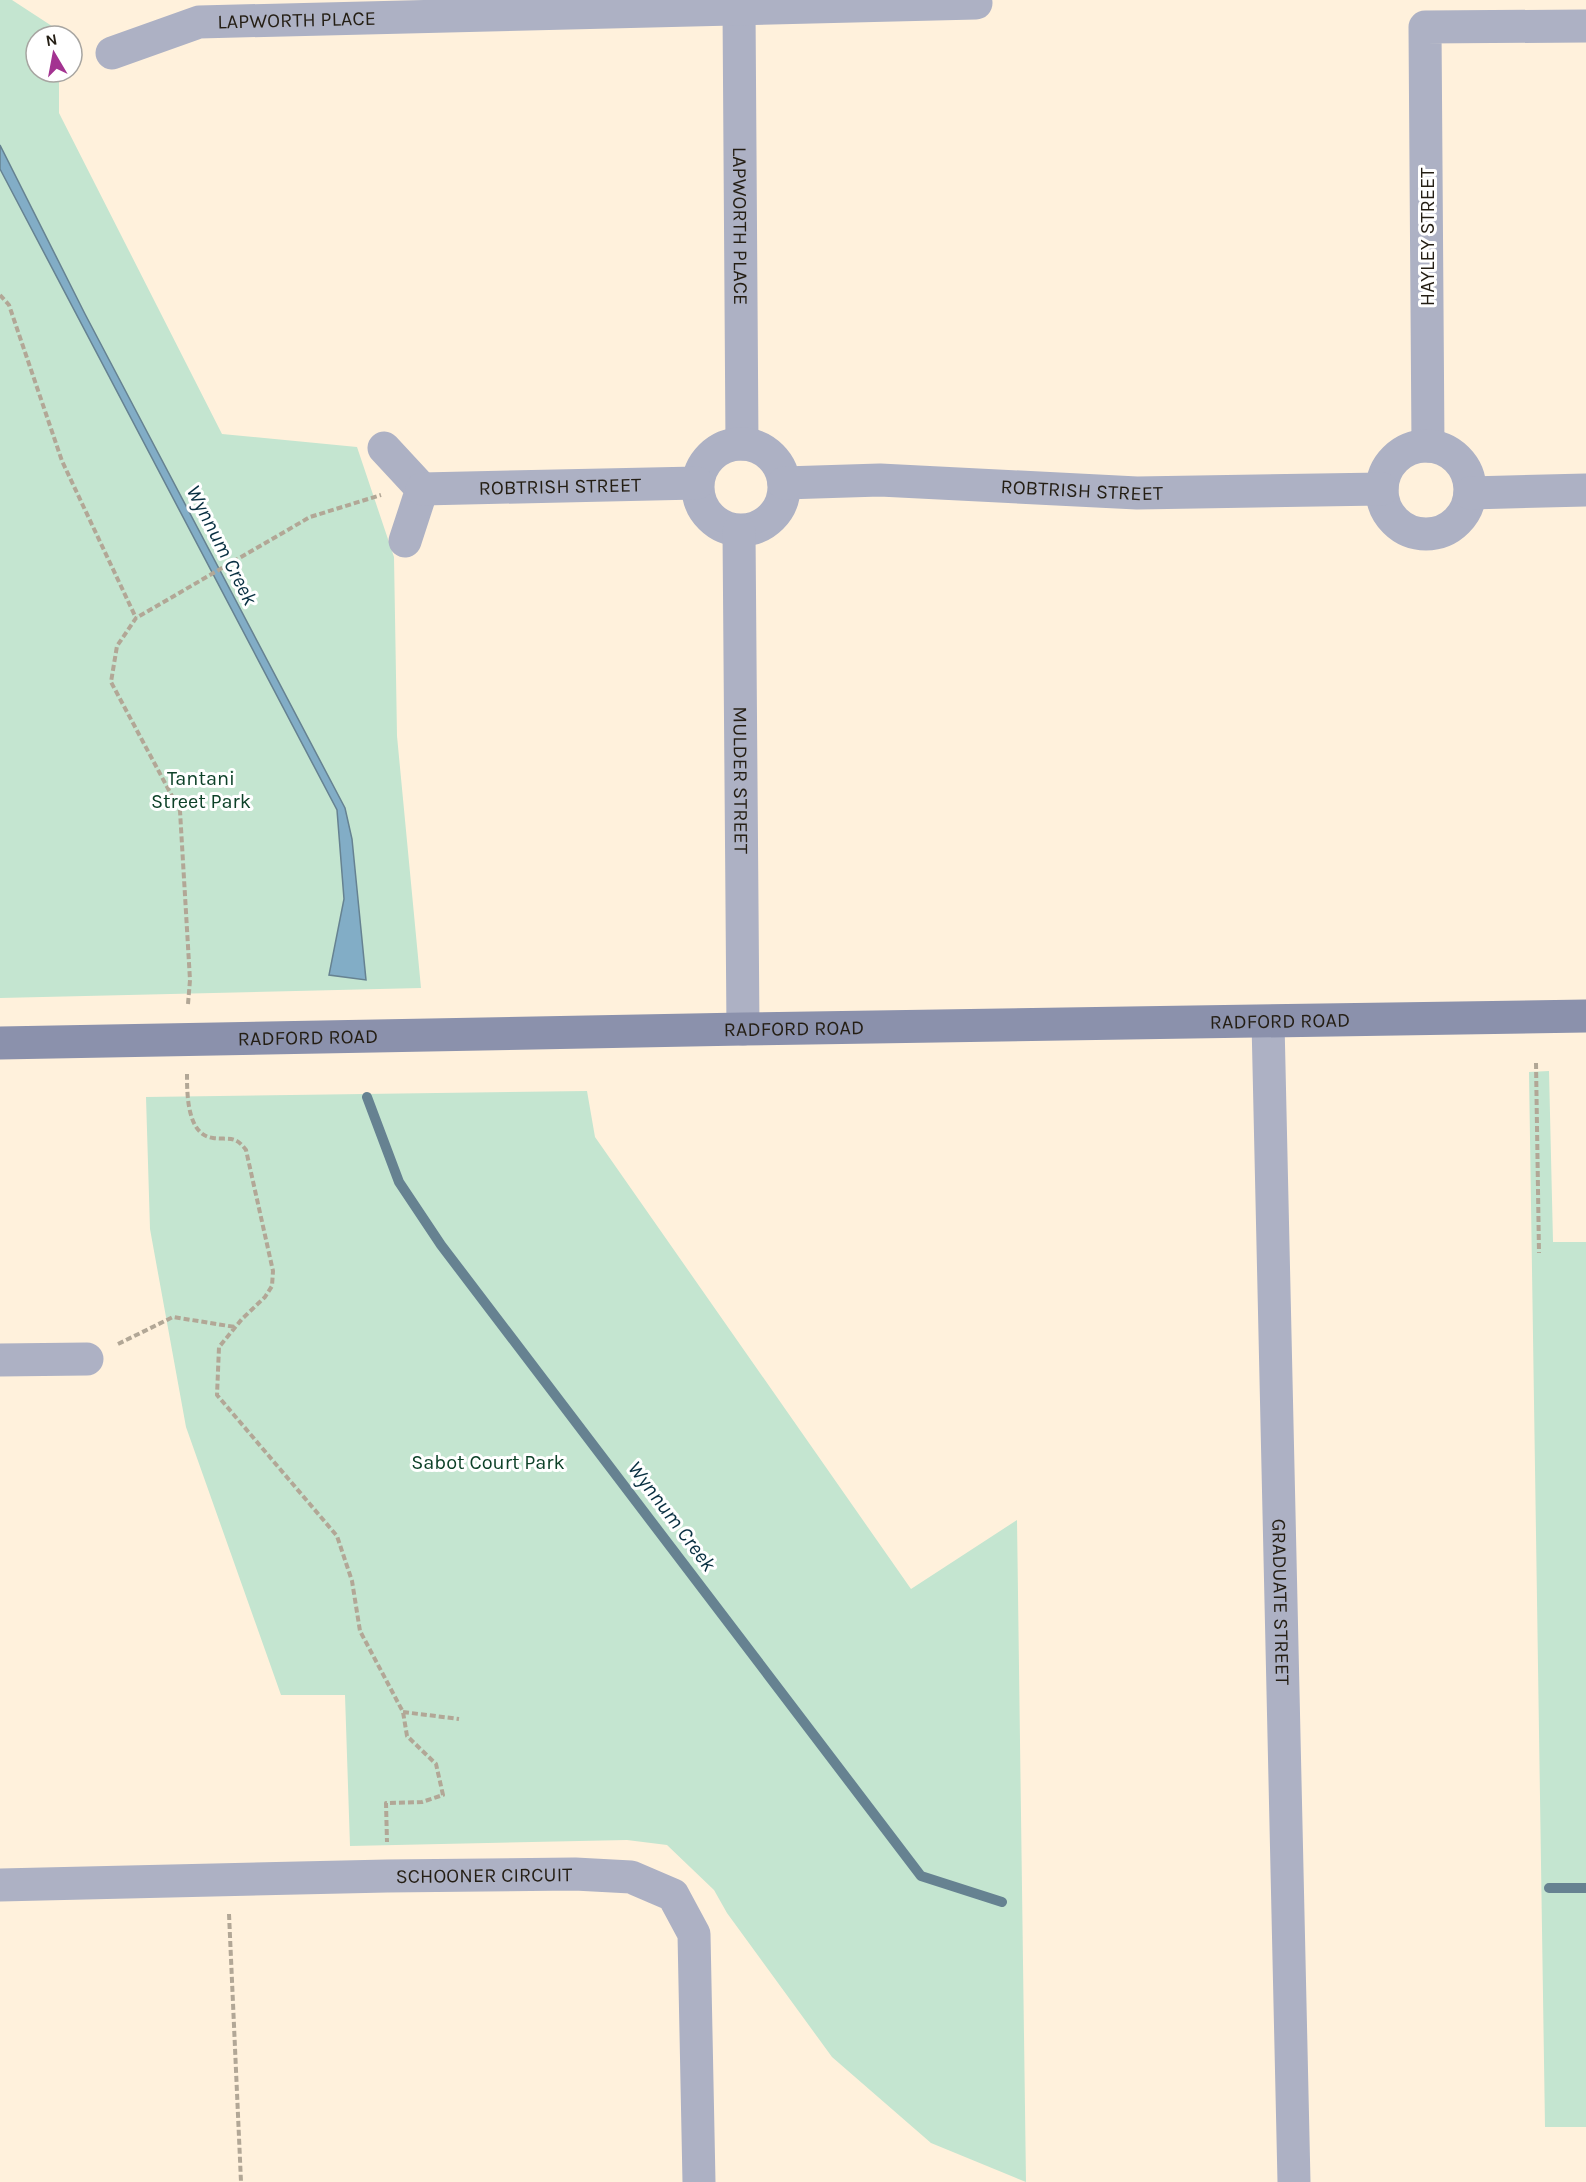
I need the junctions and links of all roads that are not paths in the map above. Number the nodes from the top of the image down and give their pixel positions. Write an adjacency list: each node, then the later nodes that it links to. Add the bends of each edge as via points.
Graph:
1 (976, 3): 2 (street, LAPWORTH PLACE)
2 (739, 8): 4 (street, LAPWORTH PLACE, via 199,22); 5 (street, LAPWORTH PLACE)
3 (1586, 26): 6 (street, HAYLEY STREET, via 1425,27)
4 (112, 53)
5 (742, 444): 8 (street, via 721,449 704,464); 9 (street, via 763,450 781,470)
6 (1428, 446): 11 (street, via 1411,449 1396,458 1386,472); 13 (street, via 1445,450 1459,461 1468,475)
7 (384, 448): 10 (street)
8 (697, 483): 10 (street, ROBTRISH STREET); 14 (street, via 707,515 728,529)
9 (784, 483): 11 (street, ROBTRISH STREET, via 880,480 1137,493); 14 (street, via 775,514 765,524)
10 (422, 489): 15 (street)
11 (1382, 489): 13 (street, via 1384,506 1394,520 1407,531 1424,534 1441,532 1456,523 1466,509)
12 (1586, 490): 13 (street)
13 (1470, 493)
14 (739, 531): 18 (street, MULDER STREET)
15 (405, 541)
16 (1586, 1016): 17 (street, RADFORD ROAD)
17 (1268, 1022): 18 (street, RADFORD ROAD); 24 (street, GRADUATE STREET)
18 (743, 1029): 19 (street, RADFORD ROAD)
19 (0, 1043)
20 (87, 1359): 21 (street)
21 (0, 1360)
22 (0, 1885): 23 (street, SCHOONER CIRCUIT, via 387,1876 631,1876 673,1895 694,1934)
23 (699, 2182)
24 (1294, 2182)

